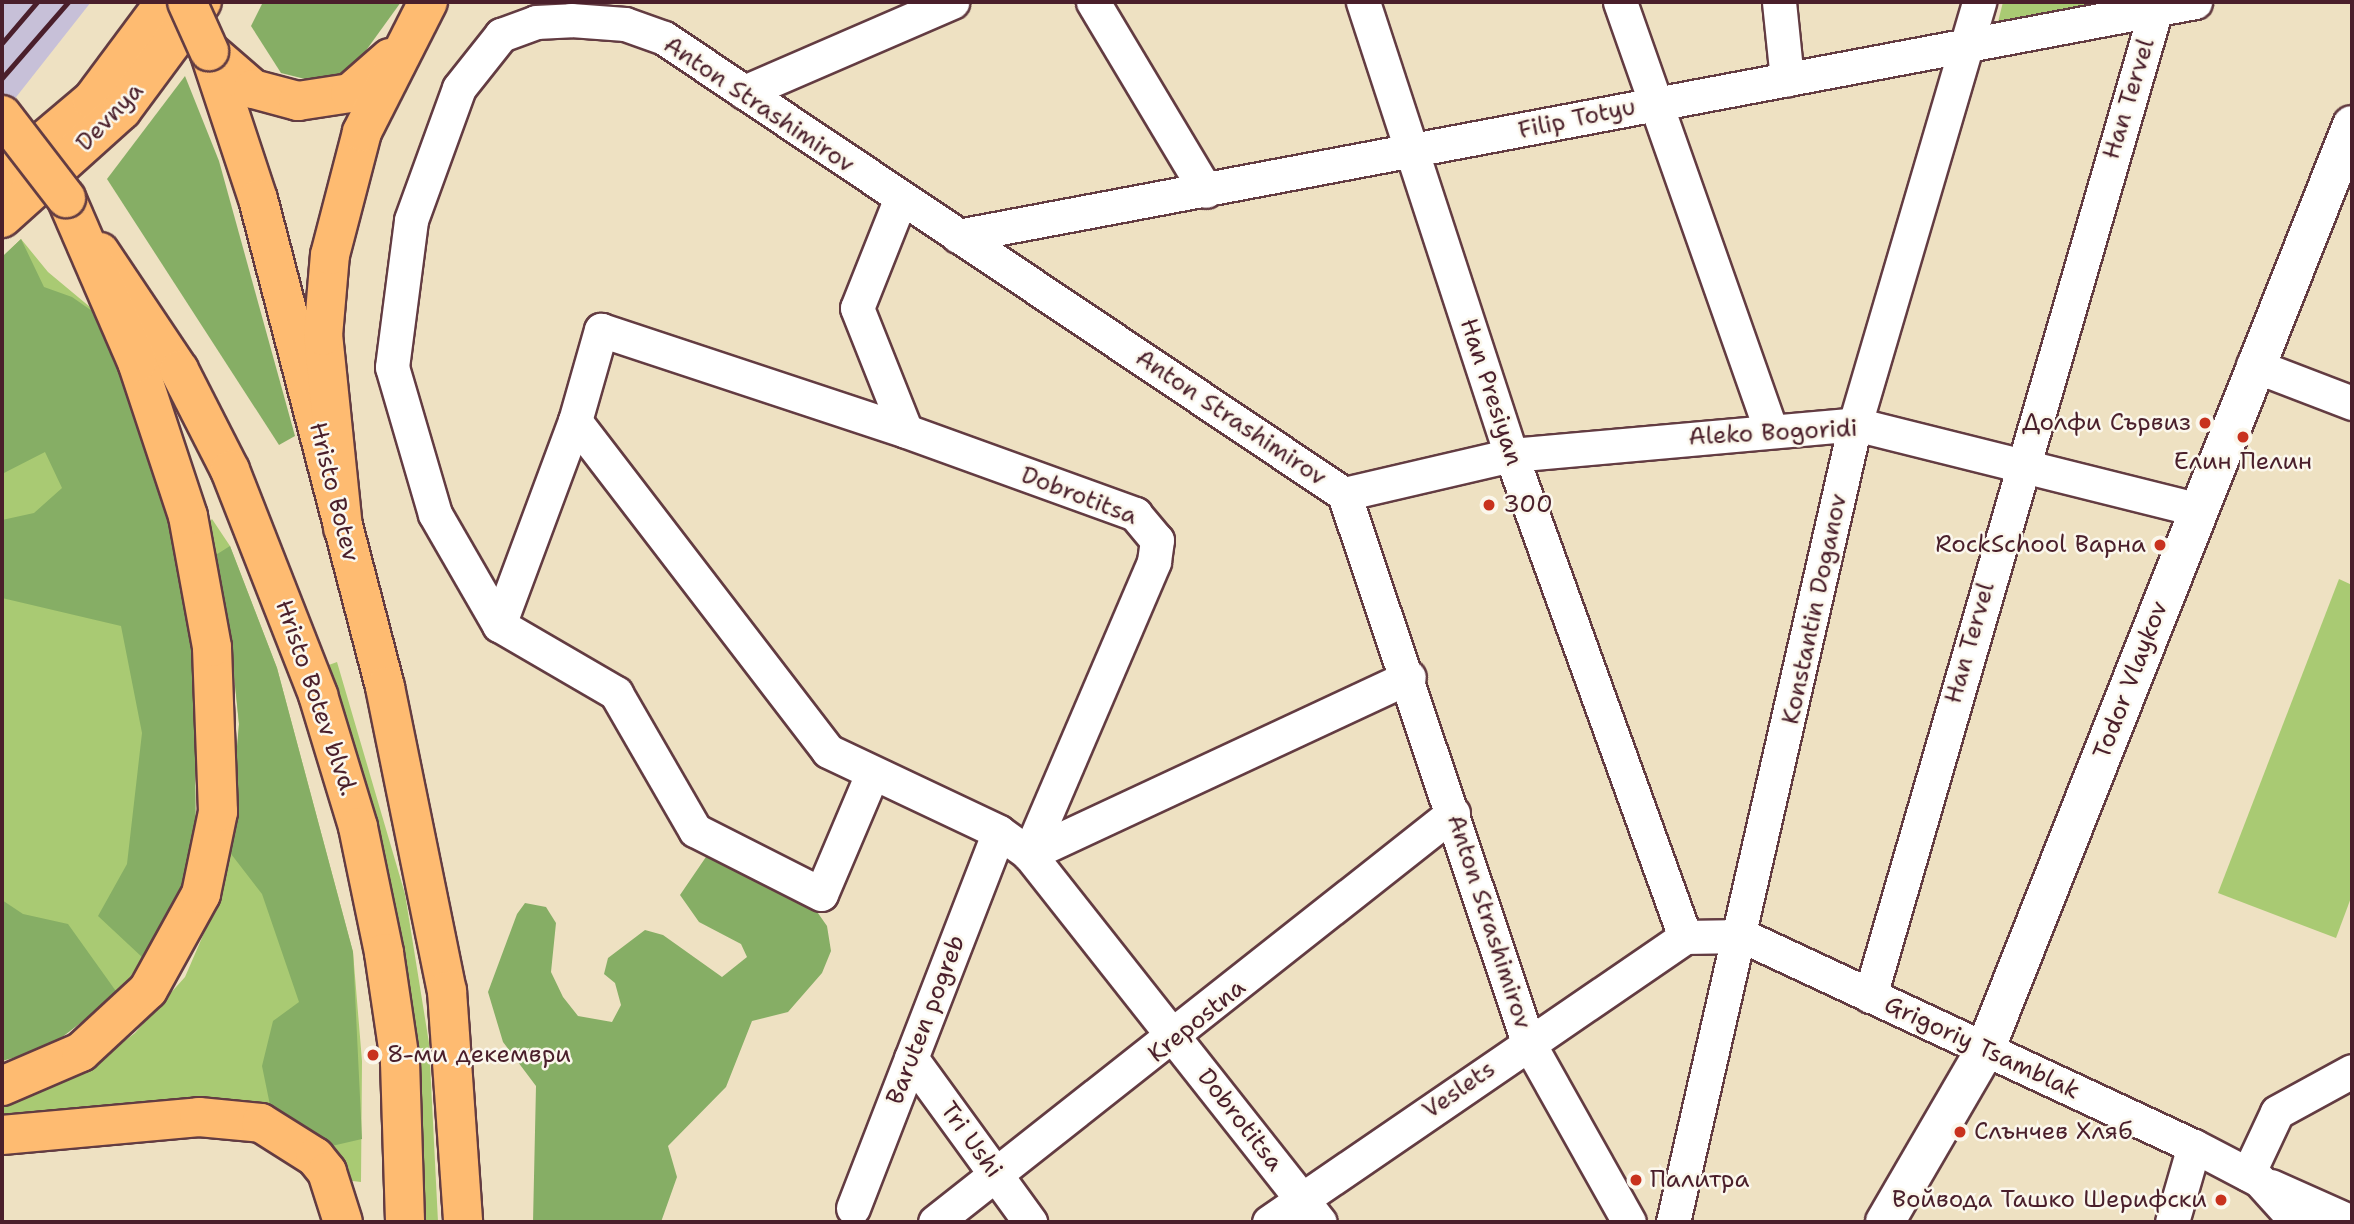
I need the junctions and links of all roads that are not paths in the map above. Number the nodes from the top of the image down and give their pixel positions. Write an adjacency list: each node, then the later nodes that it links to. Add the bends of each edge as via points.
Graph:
1 (165, 2): 22 (main road, Devnya, via 106,85)
2 (187, 2): 15 (main road, Hristo Botev, bridge)
3 (202, 2): 26 (main road, Devnya, via 122,110)
4 (428, 2): 14 (main road)
5 (953, 2): 17 (street)
6 (1093, 2): 23 (street)
7 (1363, 2): 21 (street, Han Presiyan)
8 (1620, 2): 18 (street)
9 (1779, 2): 16 (street)
10 (1979, 2): 13 (street, Konstantin Doganov)
11 (2195, 2): 12 (street, Filip Totyu)
12 (2156, 9): 13 (street, Filip Totyu); 35 (street, Han Tervel)
13 (1967, 49): 16 (street, Filip Totyu); 31 (street, Konstantin Doganov)
14 (399, 50): 15 (main road, via 349,93 311,101 264,95); 38 (main road, via 351,167 326,282 323,336)
15 (209, 51): 38 (main road, Hristo Botev, via 258,199)
16 (1787, 80): 18 (street, Filip Totyu)
17 (744, 92): 24 (street, Anton Strashimirov); 39 (street, Anton Strashimirov, via 664,38 625,24 571,20 536,22 501,35 459,89 411,220 393,367 435,514)
18 (1655, 103): 21 (street, Filip Totyu); 32 (street)
19 (2, 115): 25 (main road, Hristo Botev blvd., bridge)
20 (2352, 125): 28 (street, Todor Vlaykov)
21 (1412, 154): 23 (street, Filip Totyu); 34 (street, Han Presiyan)
22 (2, 176)
23 (1206, 191): 27 (street, Filip Totyu)
24 (900, 200): 27 (street, Anton Strashimirov); 33 (street, via 857,308)
25 (73, 210): 53 (main road, via 137,362 188,516 212,647 218,812 201,894 148,990 80,1052); 61 (main road, Hristo Botev blvd., via 179,370 230,470 318,695 358,827 384,953 401,1082)
26 (2, 218)
27 (958, 236): 36 (street, Anton Strashimirov)
28 (2253, 365): 29 (street); 37 (street, Todor Vlaykov)
29 (2352, 403)
30 (575, 421): 33 (street, Dobrotitsa, via 596,336 608,329); 39 (street, Dobrotitsa); 41 (street, Dobrotitsa, via 828,751)
31 (1855, 424): 32 (street, Aleko Bogoridi); 35 (street, Aleko Bogoridi); 45 (street, Konstantin Doganov)
32 (1770, 428): 34 (street, Aleko Bogoridi)
33 (906, 431): 44 (street, Dobrotitsa, via 1135,514 1157,540 1154,562)
34 (1511, 455): 36 (street, Aleko Bogoridi); 46 (street, Han Presiyan)
35 (2021, 462): 37 (street, Aleko Bogoridi); 47 (street, Han Tervel)
36 (1344, 494): 40 (street, Anton Strashimirov)
37 (2197, 509): 50 (street, Todor Vlaykov)
38 (343, 528): 62 (main road, Hristo Botev, via 385,687 447,991)
39 (499, 625): 41 (street, Anton Strashimirov, via 616,693 695,830 821,894)
40 (1409, 677): 42 (street, Anton Strashimirov); 44 (street)
41 (872, 774): 43 (street, Dobrotitsa)
42 (1453, 813): 48 (street, Krepostna); 49 (street, Anton Strashimirov)
43 (999, 832): 44 (street, Dobrotitsa); 51 (street, Baruten pogreb)
44 (1030, 854): 48 (street, Dobrotitsa)
45 (1743, 936): 46 (street, Grigoriy Tsamblak); 47 (street, Grigoriy Tsamblak); 67 (street, Konstantin Doganov)
46 (1685, 937): 49 (street, Veslets)
47 (1870, 996): 50 (street, Grigoriy Tsamblak)
48 (1175, 1038): 56 (street, Krepostna); 59 (street, Dobrotitsa)
49 (1528, 1042): 59 (street, Veslets); 66 (street, Anton Strashimirov)
50 (1985, 1050): 55 (street, Grigoriy Tsamblak); 68 (street, Todor Vlaykov)
51 (911, 1059): 56 (street, Tri Ushi); 58 (street, Baruten pogreb)
52 (2352, 1071): 57 (street, via 2277,1112)
53 (2, 1086)
54 (2, 1135): 60 (main road, via 199,1117 261,1123 294,1139 321,1165)
55 (2194, 1146): 57 (street, Grigoriy Tsamblak); 69 (street)
56 (999, 1177): 63 (street, Krepostna); 64 (street, Tri Ushi)
57 (2253, 1177): 70 (street, Grigoriy Tsamblak); 71 (street)
58 (853, 1208)
59 (1311, 1210): 65 (street, Veslets)
60 (343, 1222)
61 (405, 1222)
62 (463, 1222)
63 (935, 1222)
64 (1030, 1222)
65 (1269, 1222)
66 (1629, 1222)
67 (1673, 1222)
68 (1885, 1222)
69 (2172, 1222)
70 (2297, 1222)
71 (2352, 1222)

